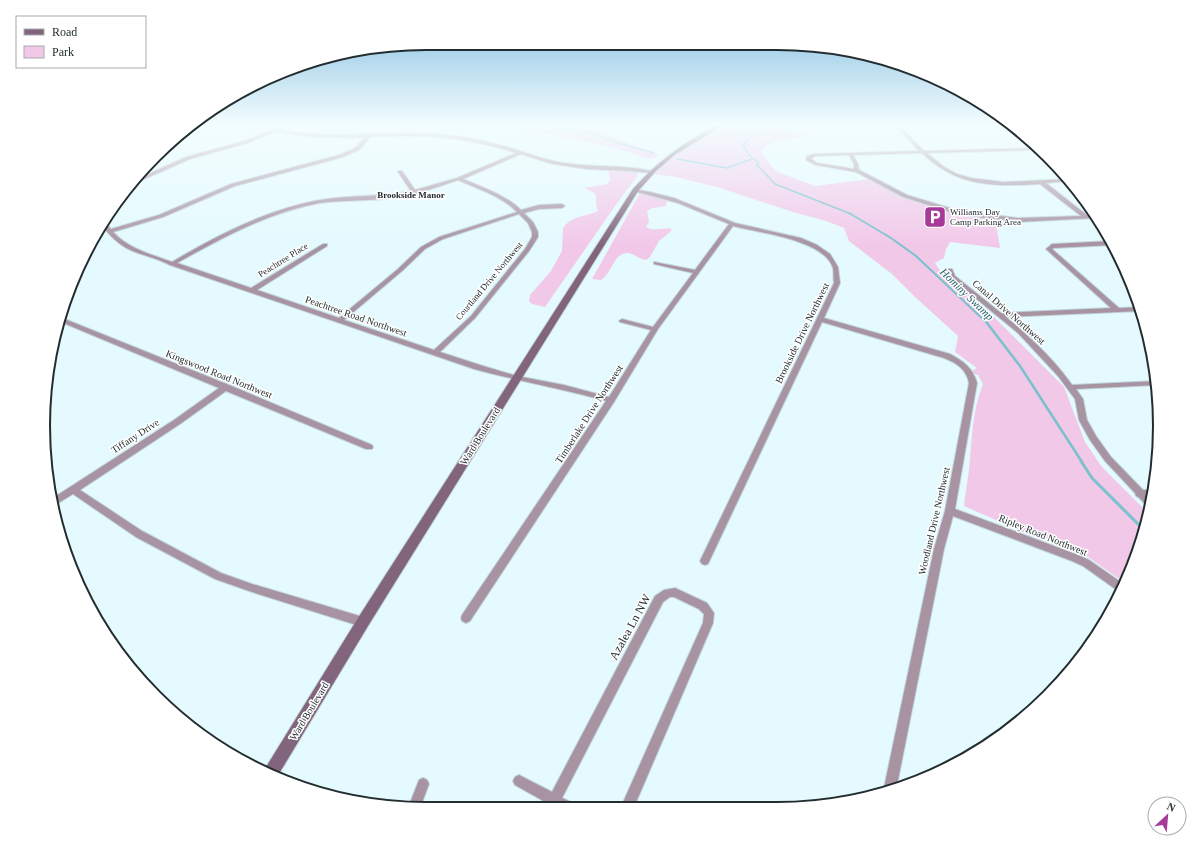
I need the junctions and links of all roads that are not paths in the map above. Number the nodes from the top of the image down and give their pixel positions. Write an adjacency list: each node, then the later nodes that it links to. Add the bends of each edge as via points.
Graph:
1 (171, 166): 12 (street)
2 (303, 166): 25 (street, via 238,183 160,216)
3 (490, 166): 13 (street)
4 (566, 166): 11 (street)
5 (658, 166): 11 (main road, Ward Boulevard)
6 (826, 166): 9 (street)
7 (856, 166): 9 (street)
8 (939, 166): 15 (street, via 966,179 990,182)
9 (857, 171): 19 (street, via 895,192)
10 (400, 172): 17 (street)
11 (650, 172): 16 (main road, Ward Boulevard)
12 (142, 179)
13 (459, 179): 17 (street); 20 (street, Courtland Drive Northwest, via 495,195)
14 (1062, 180): 15 (street)
15 (1040, 181): 22 (street)
16 (635, 190): 24 (street, Brookside Drive Northwest, via 674,199); 42 (main road, Ward Boulevard)
17 (414, 192): 29 (street, via 324,202 280,212 233,230)
18 (562, 206): 20 (street, via 539,207)
19 (937, 207): 21 (street); 22 (street, via 1014,220)
20 (521, 212): 37 (street, via 446,235 431,243); 41 (street, Courtland Drive Northwest, via 535,232 531,245 473,317)
21 (933, 213)
22 (1086, 217): 23 (street)
23 (1090, 217)
24 (732, 224): 31 (street, Timberlake Drive Northwest); 36 (street, Brookside Drive Northwest, via 803,241 833,261 837,268 837,283)
25 (108, 229): 29 (street, Peachtree Road Northwest, via 125,246)
26 (1106, 243): 34 (street, via 1052,246 1049,249)
27 (325, 245): 32 (street, Peachtree Place)
28 (656, 263): 31 (street)
29 (172, 264): 32 (street, Peachtree Road Northwest)
30 (950, 270): 35 (street, Canal Drive Northwest, via 953,277)
31 (696, 272): 40 (street, Timberlake Drive Northwest)
32 (251, 291): 37 (street, Peachtree Road Northwest)
33 (1134, 309): 34 (street)
34 (1117, 310): 35 (street)
35 (1001, 315): 45 (street, Canal Drive Northwest)
36 (819, 319): 53 (street, Woodland Drive Northwest, via 939,353 956,360 970,372 973,383); 54 (street, Brookside Drive Northwest)
37 (339, 321): 41 (street, Peachtree Road Northwest)
38 (622, 321): 40 (street)
39 (65, 322): 44 (street, Kingswood Road Northwest)
40 (655, 329): 46 (street, Timberlake Drive Northwest)
41 (435, 353): 42 (street, Peachtree Road Northwest)
42 (517, 378): 46 (street, Peachtree Road Northwest); 57 (main road, Ward Boulevard)
43 (1151, 383): 45 (street)
44 (226, 387): 47 (street, Kingswood Road Northwest); 48 (street, Tiffany Drive)
45 (1072, 387): 50 (street, Canal Drive Northwest, via 1079,398 1083,420 1093,438)
46 (611, 400): 56 (street, Timberlake Drive Northwest)
47 (369, 447)
48 (74, 490): 51 (street, Tiffany Drive); 57 (street, via 139,534 218,576)
49 (1147, 493): 50 (street)
50 (1139, 494): 52 (street, Canal Drive Northwest)
51 (57, 500)
52 (1146, 500)
53 (950, 511): 55 (street, Ripley Road Northwest, via 1075,558); 61 (street, Woodland Drive Northwest, via 939,549)
54 (705, 561)
55 (1117, 585)
56 (466, 618)
57 (363, 622): 58 (main road, Ward Boulevard)
58 (274, 769)
59 (519, 781): 62 (street)
60 (422, 784): 63 (street)
61 (891, 784)
62 (554, 801): 64 (street, Azalea Ln NW, via 659,599 675,592 703,606 709,613 708,623)
63 (416, 802)
64 (628, 802)

